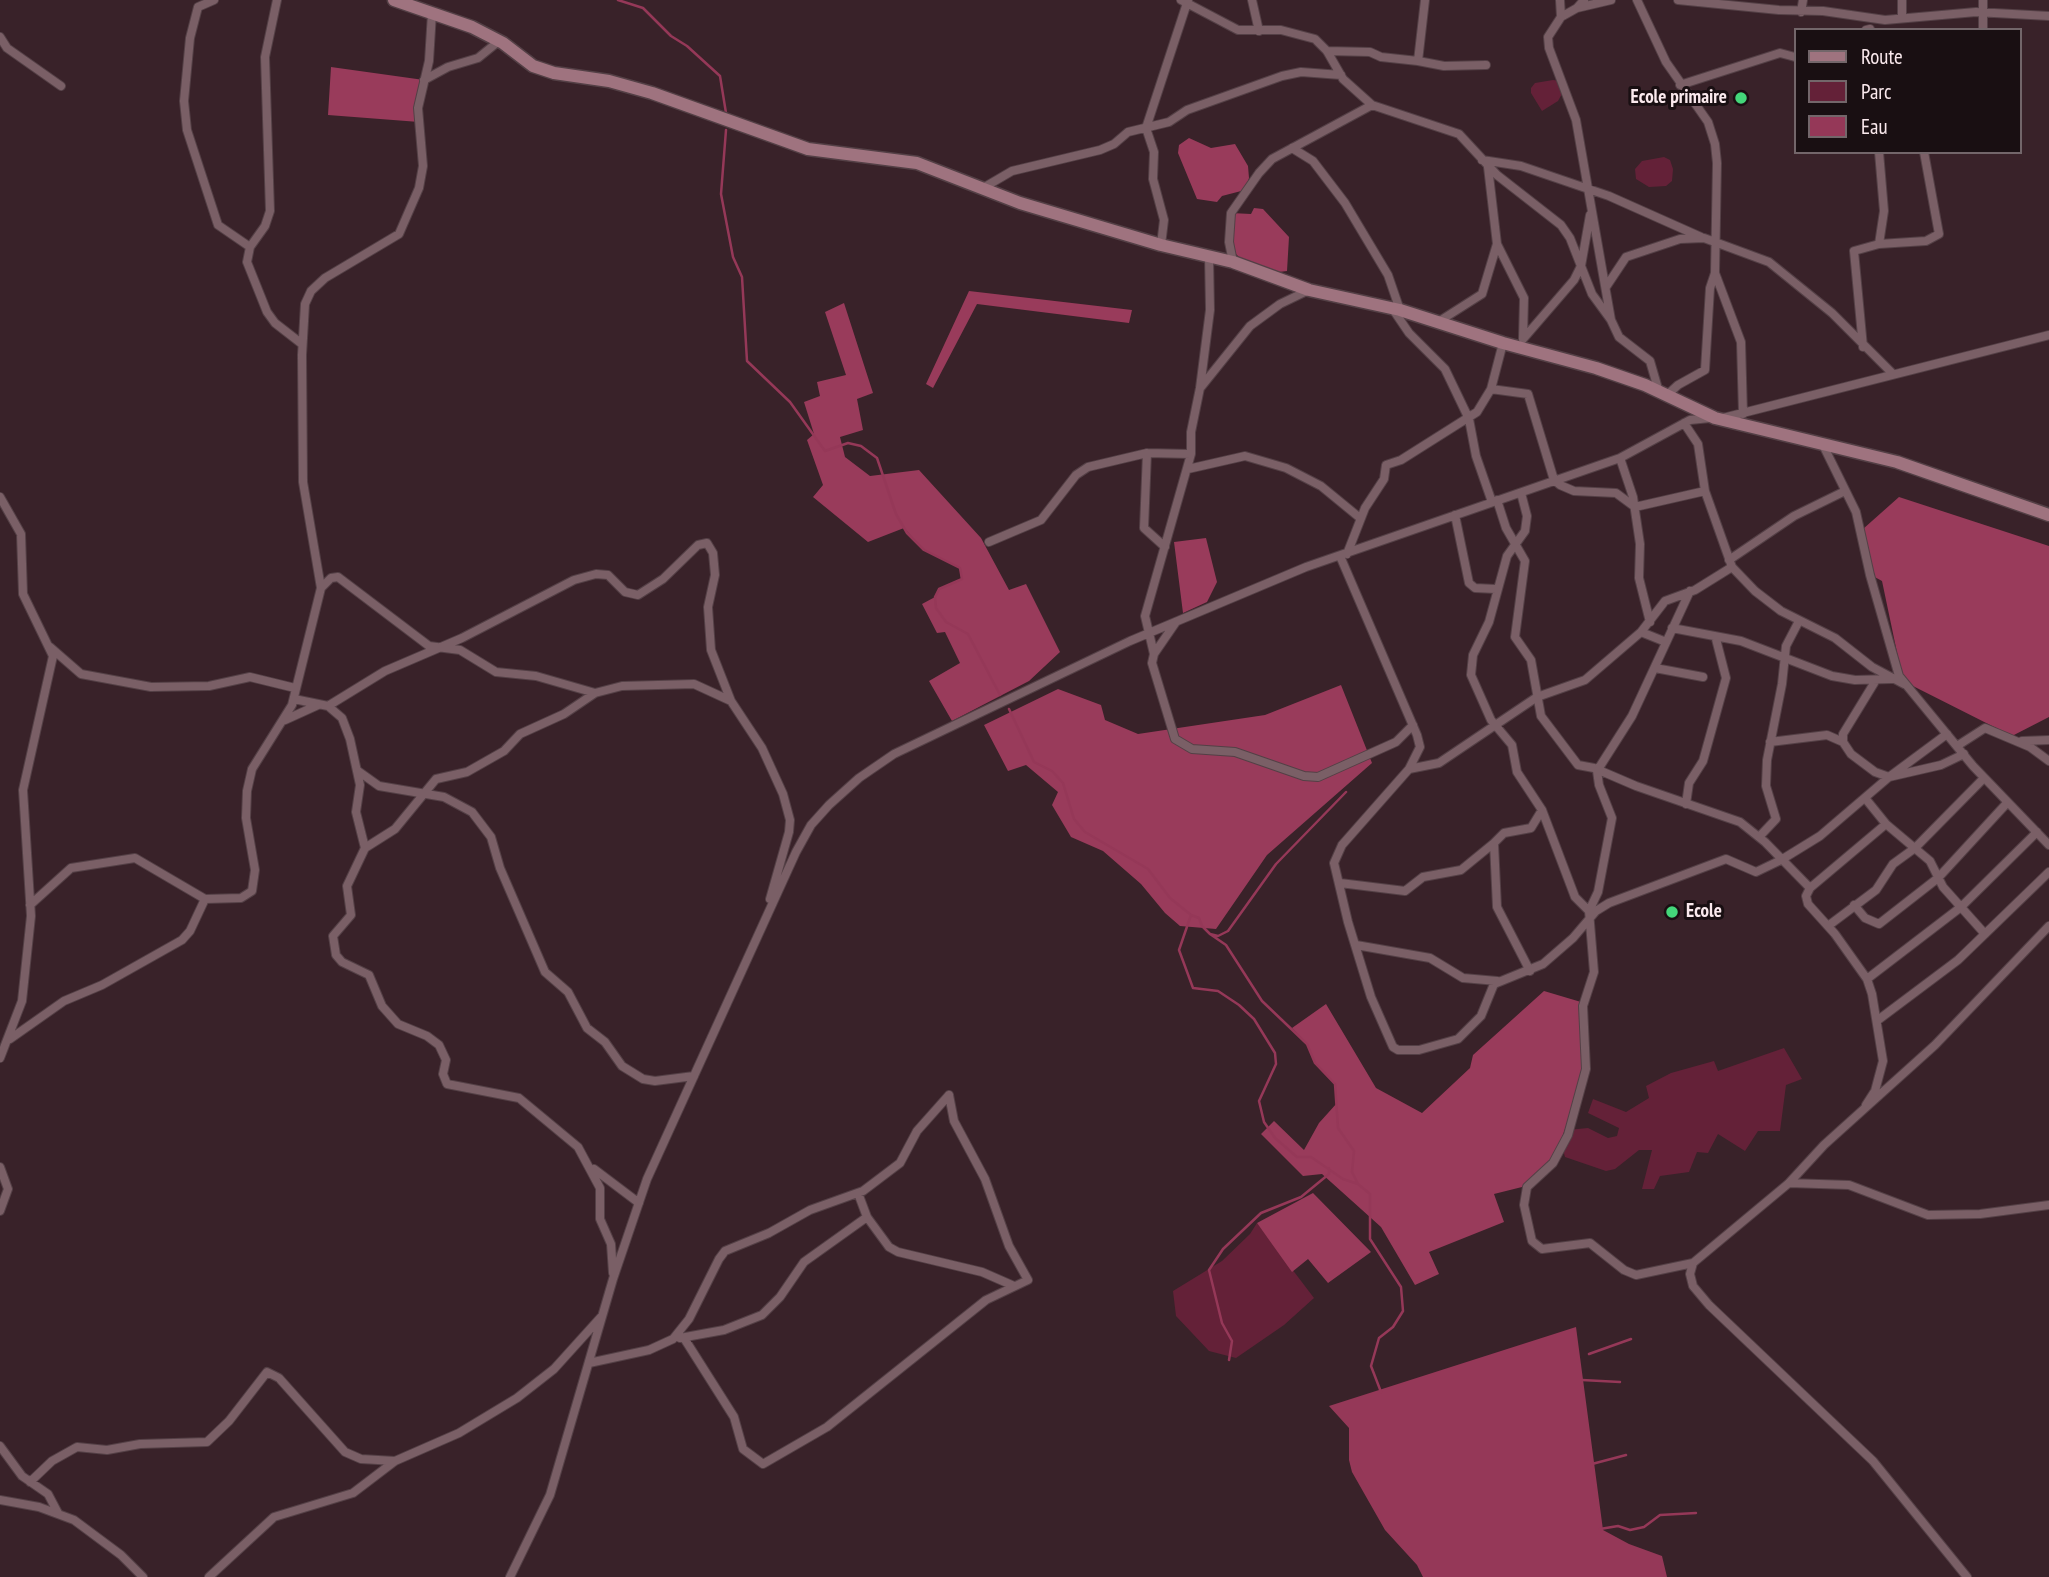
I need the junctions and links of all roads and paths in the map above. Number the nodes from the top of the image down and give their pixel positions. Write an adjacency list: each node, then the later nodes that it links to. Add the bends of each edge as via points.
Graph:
1 (214, 0): 15 (street)
2 (277, 0): 50 (street, via 265,57 270,211)
3 (394, 0): 19 (street)
4 (1252, 0): 25 (street)
5 (1425, 0): 30 (street)
6 (1560, 0): 21 (street)
7 (1584, 0): 16 (street)
8 (1611, 0): 16 (street)
9 (1637, 0): 35 (street)
10 (1678, 0): 17 (street)
11 (1802, 0): 17 (street)
12 (1902, 0): 22 (street)
13 (1983, 0): 18 (street)
14 (1185, 1): 25 (street, via 1227,26); 37 (street)
15 (199, 4): 50 (street, via 184,101 189,140 218,225)
16 (1577, 8): 21 (street)
17 (1801, 12): 23 (street, via 1823,11)
18 (1984, 12): 20 (street); 22 (street); 24 (street)
19 (432, 13): 27 (street); 33 (street)
20 (2049, 16)
21 (1561, 17): 43 (street, via 1548,37 1549,48 1576,120)
22 (1902, 18): 23 (street)
23 (1870, 27)
24 (1983, 28)
25 (1259, 31): 28 (street, via 1302,33)
26 (0, 37): 34 (street, via 7,48)
27 (499, 41): 33 (street, via 478,58); 42 (street, via 533,66 554,73 652,93 808,149 917,163)
28 (1326, 51): 30 (street, via 1370,52); 32 (street)
29 (1794, 57): 35 (street, via 1780,53)
30 (1418, 61): 31 (street)
31 (1486, 65)
32 (1341, 75): 36 (street); 37 (street, via 1301,72 1282,76)
33 (424, 80): 63 (street, via 418,108 423,174 399,234 356,257 311,291 305,304)
34 (61, 86)
35 (1681, 86): 46 (street, via 1708,122 1714,144)
36 (1372, 105): 38 (street); 41 (street, via 1459,134)
37 (1146, 128): 42 (street, via 1128,132 1100,150 1012,171); 49 (street, via 1164,220)
38 (1292, 148): 52 (street, via 1272,159 1231,213); 57 (street, via 1313,161 1345,203 1388,275)
39 (1879, 154): 48 (street, via 1884,211)
40 (1924, 154): 48 (street, via 1939,234 1926,242)
41 (1485, 163): 43 (street, via 1521,166); 47 (street); 53 (street, via 1561,225)
42 (983, 188): 49 (street)
43 (1587, 189): 44 (street); 45 (street, via 1644,209)
44 (1591, 205): 53 (street); 55 (street)
45 (1704, 238): 46 (street); 55 (street, via 1680,239 1626,257)
46 (1717, 243): 54 (street); 64 (street, via 1769,262 1828,310)
47 (1497, 244): 59 (street, via 1482,294); 62 (street, via 1524,298)
48 (1879, 244): 64 (street, via 1854,252)
49 (1161, 245): 51 (street)
50 (250, 247): 63 (street, via 247,262 263,306 275,323)
51 (1209, 256): 52 (street); 66 (street, via 1210,310)
52 (1233, 262): 56 (street)
53 (1581, 266): 58 (street, via 1592,294); 62 (street)
54 (1715, 273): 68 (street, via 1704,370); 69 (street, via 1741,342)
55 (1606, 288): 58 (street)
56 (1309, 290): 57 (street); 66 (street, via 1250,326)
57 (1396, 309): 59 (street); 71 (street, via 1409,333 1442,365)
58 (1611, 320): 68 (street, via 1619,337 1650,361)
59 (1438, 322): 61 (street)
60 (2049, 335): 65 (street)
61 (1503, 343): 62 (street); 67 (street)
62 (1520, 343): 68 (street)
63 (302, 344): 93 (street, via 303,482)
64 (1863, 347): 65 (street)
65 (1892, 373): 69 (street)
66 (1200, 388): 75 (street)
67 (1491, 389): 71 (street); 78 (street, via 1528,394)
68 (1663, 394): 70 (street)
69 (1743, 414): 70 (street)
70 (1715, 418): 72 (street); 73 (street)
71 (1469, 419): 83 (street, via 1476,456); 87 (street, via 1402,460 1388,463 1384,479)
72 (1684, 423): 76 (street); 79 (street, via 1698,444)
73 (1823, 445): 80 (street); 86 (street, via 1917,468)
74 (1147, 453): 75 (street); 88 (street, via 1083,470 1047,515); 90 (street, via 1143,528)
75 (1191, 454): 77 (street)
76 (1620, 458): 78 (street); 84 (street)
77 (1188, 469): 87 (street, via 1245,456 1286,468 1321,486); 90 (street)
78 (1554, 480): 81 (street); 84 (street, via 1574,491 1616,493)
79 (1705, 491): 84 (street); 92 (street)
80 (1845, 491): 92 (street, via 1794,516); 112 (street, via 1856,512 1882,621)
81 (1521, 493): 83 (street); 89 (street, via 1527,524)
82 (0, 497): 104 (street, via 22,534 23,594)
83 (1495, 501): 85 (street); 89 (street)
84 (1635, 506): 98 (street, via 1639,578)
85 (1455, 515): 91 (street); 94 (street, via 1469,583 1475,588)
86 (2049, 515)
87 (1360, 518): 91 (street)
88 (989, 542)
89 (1515, 545): 94 (street); 115 (street, via 1526,564 1515,637 1531,660)
90 (1165, 547): 100 (street, via 1144,616)
91 (1343, 555): 97 (street); 121 (street)
92 (1730, 564): 95 (street); 96 (street, via 1764,599)
93 (321, 588): 105 (street, via 338,577 401,628 429,646); 113 (street)
94 (1496, 589): 120 (street, via 1471,669)
95 (1690, 591): 98 (street, via 1665,601); 99 (street)
96 (1799, 621): 107 (street, via 1787,641); 110 (street, via 1835,638)
97 (1176, 622): 100 (street); 106 (street)
98 (1650, 622): 101 (street)
99 (1672, 628): 102 (street); 103 (street)
100 (1149, 632): 106 (street); 157 (street, via 894,754 859,778 811,825)
101 (1642, 632): 103 (street); 115 (street, via 1585,680)
102 (1716, 639): 107 (street, via 1741,641); 138 (street, via 1726,678)
103 (1666, 642): 108 (street)
104 (50, 646): 113 (street, via 81,674 138,685 209,687 250,677); 153 (street, via 53,667 23,790)
105 (442, 647): 114 (street, via 460,650 496,672 536,676); 117 (street, via 585,576 608,575 631,596 638,595 707,542 715,575 708,607 710,642); 118 (street)
106 (1154, 654): 121 (street, via 1152,663 1175,739 1192,748 1235,752 1318,777 1396,742)
107 (1785, 658): 111 (street, via 1832,676); 125 (street)
108 (1655, 668): 109 (street); 132 (street, via 1632,716)
109 (1703, 677)
110 (1894, 679): 111 (street); 112 (street)
111 (1876, 680): 126 (street, via 1843,734)
112 (1904, 684): 122 (street)
113 (295, 688): 116 (street)
114 (595, 693): 117 (street, via 622,686 694,684); 135 (street, via 564,714 520,734 504,751 467,772 436,779)
115 (1537, 697): 120 (street); 132 (street, via 1541,716 1576,764)
116 (294, 699): 118 (street); 119 (street)
117 (731, 701): 157 (street, via 762,748 790,820 787,848)
118 (323, 706): 119 (street); 131 (street, via 336,710 347,729)
119 (285, 720): 152 (street, via 252,769 247,791 246,818 255,870 252,891 241,898)
120 (1493, 724): 130 (street, via 1439,763); 139 (street, via 1512,745 1517,772)
121 (1413, 725): 130 (street, via 1420,747)
122 (1947, 734): 127 (street); 133 (street)
123 (2049, 740): 124 (street)
124 (2012, 741): 127 (street, via 1984,728); 129 (street)
125 (1770, 742): 126 (street, via 1827,735); 142 (street, via 1766,786 1776,819)
126 (1843, 742): 133 (street, via 1851,754)
127 (1957, 746): 128 (street)
128 (1964, 754): 133 (street, via 1941,765); 134 (street)
129 (2049, 761)
130 (1409, 769): 150 (street, via 1336,855)
131 (358, 771): 135 (street, via 379,786); 145 (street, via 356,812)
132 (1597, 771): 138 (street); 156 (street, via 1612,818)
133 (1889, 777): 136 (street)
134 (1984, 778): 137 (street); 146 (street)
135 (425, 795): 145 (street, via 395,829); 168 (street, via 464,806 488,831 545,972 568,992 587,1028 605,1041 622,1066 655,1081)
136 (1865, 798): 140 (street); 147 (street, via 1821,836)
137 (2007, 803): 141 (street); 149 (street)
138 (1686, 804): 142 (street, via 1740,822)
139 (1542, 810): 143 (street, via 1531,828 1504,833); 156 (street, via 1575,897)
140 (1886, 824): 146 (street); 151 (street)
141 (2036, 832): 144 (street); 155 (street)
142 (1759, 837): 147 (street)
143 (1494, 843): 150 (street, via 1461,870 1423,877 1405,891); 162 (street, via 1497,908)
144 (2049, 845)
145 (365, 848): 170 (street, via 347,886 351,915 332,941 336,955 369,975 382,1006 398,1024 439,1045 446,1060 444,1082 519,1098 578,1147)
146 (1915, 848): 149 (street); 154 (street, via 1893,864 1877,890)
147 (1781, 860): 151 (street); 156 (street, via 1756,872 1726,859)
148 (2049, 872): 160 (street)
149 (1938, 878): 154 (street, via 1879,924); 155 (street)
150 (1340, 883): 161 (street)
151 (1810, 888): 158 (street, via 1808,904)
152 (205, 899): 153 (street, via 135,858 71,869); 166 (street, via 182,940 102,985 64,1000)
153 (30, 905): 166 (street, via 22,1001)
154 (1854, 905): 158 (street)
155 (1961, 908): 160 (street); 163 (street)
156 (1590, 914): 162 (street, via 1554,956); 178 (street, via 1594,972 1583,1006 1585,1075 1568,1135 1553,1163 1524,1192 1528,1227 1534,1244 1542,1249 1590,1244 1636,1275)
157 (767, 916): 168 (street)
158 (1828, 926): 163 (street)
159 (2049, 926): 169 (street)
160 (1985, 934): 165 (street, via 1939,976)
161 (1356, 945): 164 (street, via 1430,958 1463,978); 164 (street, via 1371,997 1388,1039 1398,1050 1426,1049 1458,1039 1481,1016)
162 (1530, 971): 164 (street)
163 (1867, 979): 165 (street)
164 (1497, 981)
165 (1878, 1020): 169 (street, via 1881,1070)
166 (10, 1039): 167 (street)
167 (0, 1058)
168 (694, 1076): 174 (street)
169 (1862, 1114): 172 (street, via 1824,1145)
170 (589, 1165): 174 (street); 179 (street, via 600,1188 600,1219 611,1244)
171 (0, 1167): 176 (street, via 8,1189)
172 (1789, 1183): 175 (street, via 1849,1185 1928,1215); 178 (street)
173 (858, 1194): 177 (street); 180 (street, via 900,1163 917,1131 949,1095 954,1121 985,1179 1009,1246 1026,1273 1028,1280); 183 (street, via 810,1210 726,1251)
174 (639, 1203): 179 (street)
175 (2049, 1205)
176 (0, 1211)
177 (867, 1217): 180 (street, via 898,1252 982,1272); 182 (street, via 804,1262 776,1303 762,1315 724,1330)
178 (1693, 1263): 193 (street, via 1693,1286 1873,1461)
179 (613, 1279): 181 (street)
180 (1014, 1286): 182 (street, via 986,1300 827,1427 763,1464 743,1449 734,1416)
181 (603, 1315): 184 (street); 186 (street, via 571,1353 535,1385 459,1433)
182 (684, 1338): 183 (street)
183 (673, 1339): 184 (street, via 649,1350)
184 (589, 1363): 192 (street, via 550,1495)
185 (0, 1446): 187 (street)
186 (396, 1461): 187 (street, via 361,1459 345,1452 279,1378 267,1372 207,1442 107,1450 77,1447 51,1461); 191 (street, via 353,1493 274,1517)
187 (30, 1482): 189 (street, via 48,1494)
188 (0, 1500): 189 (street)
189 (58, 1513): 190 (street, via 89,1529)
190 (139, 1576)
191 (209, 1577)
192 (510, 1577)
193 (1967, 1577)

